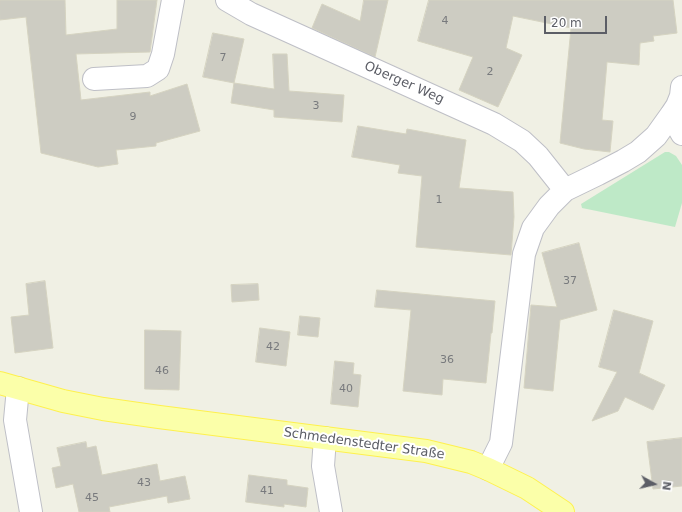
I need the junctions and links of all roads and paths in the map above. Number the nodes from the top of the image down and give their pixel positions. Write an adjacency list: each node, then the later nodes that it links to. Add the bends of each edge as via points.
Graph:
1 (173, 0): 3 (street, via 158,69 147,76)
2 (227, 0): 7 (street, Oberger Weg, via 251,14 494,124 522,141 538,156)
3 (94, 79)
4 (682, 88): 5 (street, via 679,101)
5 (671, 115): 6 (street); 7 (street, via 656,136 638,152 623,162)
6 (682, 134)
7 (564, 190): 10 (street, via 533,228 524,254 501,443)
8 (9, 386): 9 (main road, Schmedenstedter Straße, via 103,409); 11 (street)
9 (325, 438): 10 (main road, Schmedenstedter Straße, via 426,451); 12 (street, via 323,466)
10 (488, 469): 13 (main road, Schmedenstedter Straße, via 527,488)
11 (31, 512)
12 (331, 512)
13 (563, 512)

